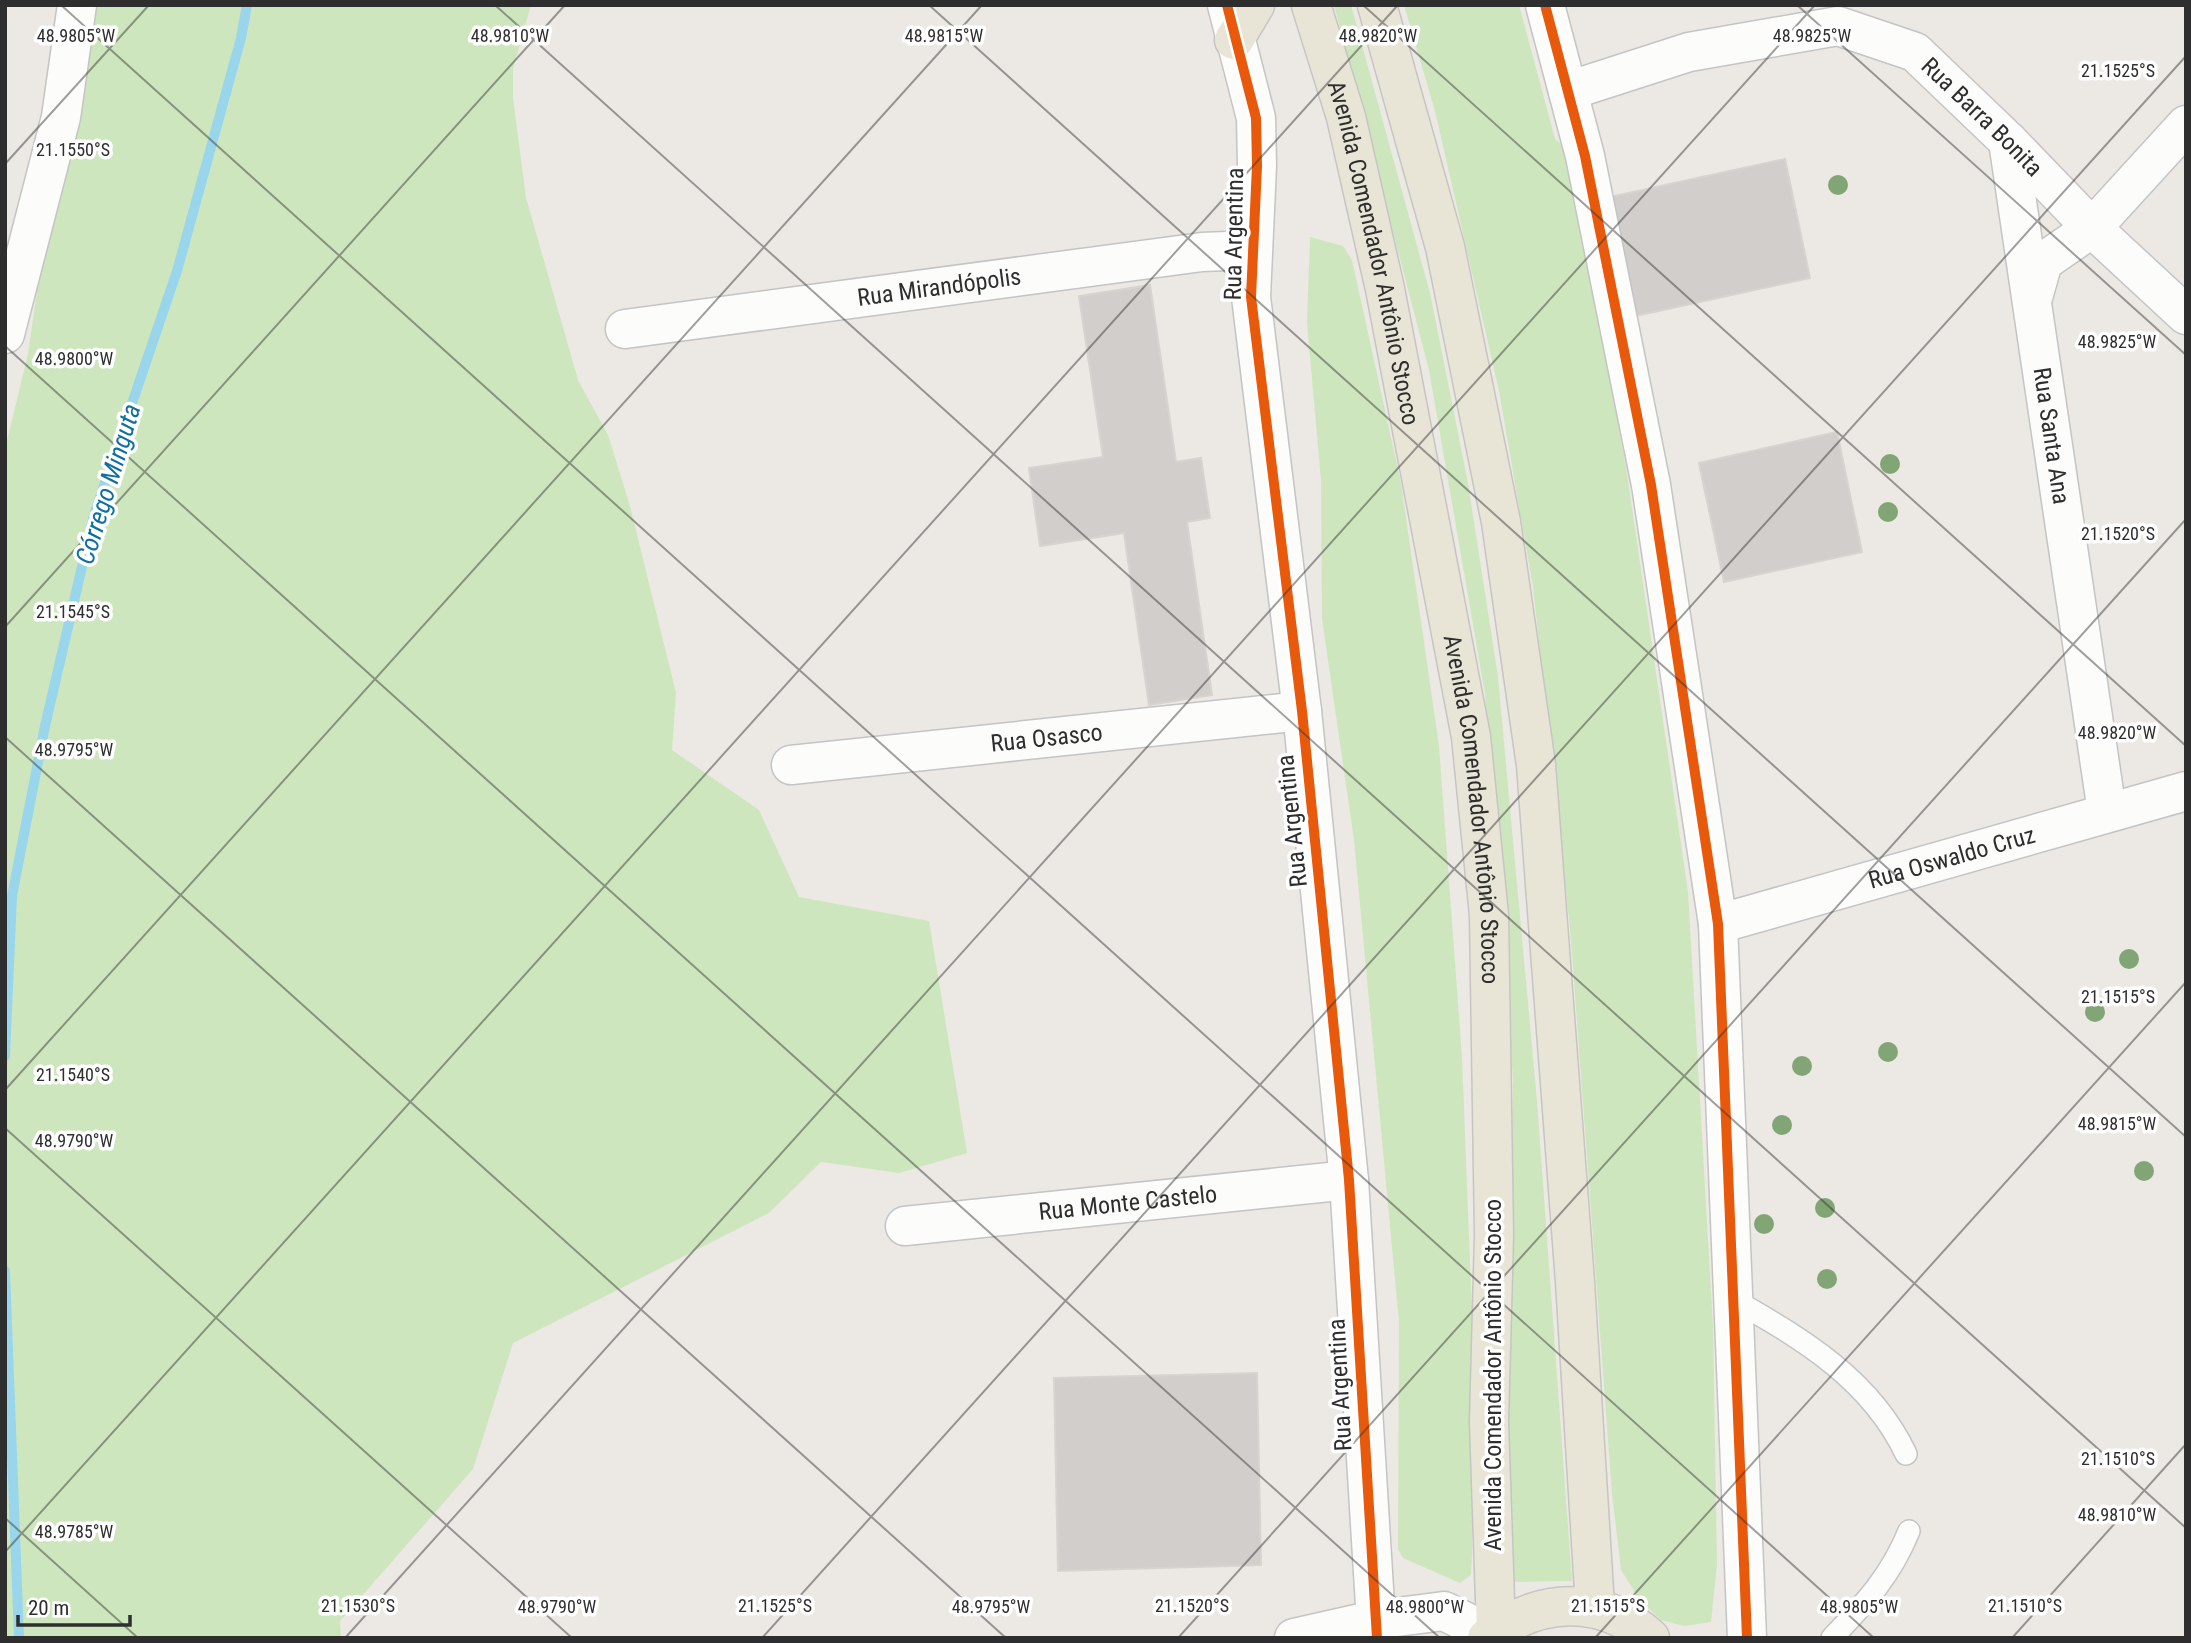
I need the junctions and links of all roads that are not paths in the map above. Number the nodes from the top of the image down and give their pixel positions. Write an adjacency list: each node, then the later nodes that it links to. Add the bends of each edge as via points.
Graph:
1 (77, 5): 15 (street, via 61,117)
2 (1255, 5): 6 (main road)
3 (1311, 5): 28 (main road, Avenida Comendador Antônio Stocco, via 1346,117 1385,289 1471,737 1489,915 1494,1235 1489,1422)
4 (1377, 5): 26 (main road, via 1448,260 1501,522 1536,765)
5 (1545, 5): 7 (street)
6 (1230, 23): 11 (street, Rua Argentina, via 1256,118)
7 (1568, 91): 9 (street, Rua Barra Bonita, via 1689,52 1838,26 1915,52); 20 (street, via 1651,485)
8 (2186, 125): 10 (street)
9 (2008, 141): 10 (street, Rua Barra Bonita); 12 (street, Rua Santa Ana)
10 (2092, 228): 12 (street, via 2043,262); 13 (street, Rua Barra Bonita)
11 (1252, 250): 14 (street, Rua Mirandópolis, via 1202,251); 16 (street, Rua Argentina, via 1251,297)
12 (2032, 303): 19 (street, Rua Santa Ana)
13 (2186, 315)
14 (625, 329)
15 (5, 334)
16 (1302, 711): 17 (street, Rua Osasco); 21 (street, Rua Argentina)
17 (791, 765)
18 (2186, 791): 19 (street, Rua Oswaldo Cruz)
19 (2106, 812): 20 (street, Rua Oswaldo Cruz)
20 (1718, 924): 23 (street)
21 (1349, 1180): 22 (street, Rua Monte Castelo); 27 (street, Rua Argentina)
22 (905, 1226)
23 (1734, 1300): 24 (lane, via 1832,1362 1872,1399 1892,1424); 31 (street)
24 (1906, 1454)
25 (1909, 1531): 32 (lane, via 1879,1589)
26 (1595, 1608): 28 (main road, via 1563,1605 1531,1611); 30 (main road, via 1623,1618)
27 (1375, 1629): 28 (street, via 1444,1611); 29 (street)
28 (1491, 1634)
29 (1294, 1638)
30 (1650, 1638)
31 (1747, 1638)
32 (1832, 1638)

